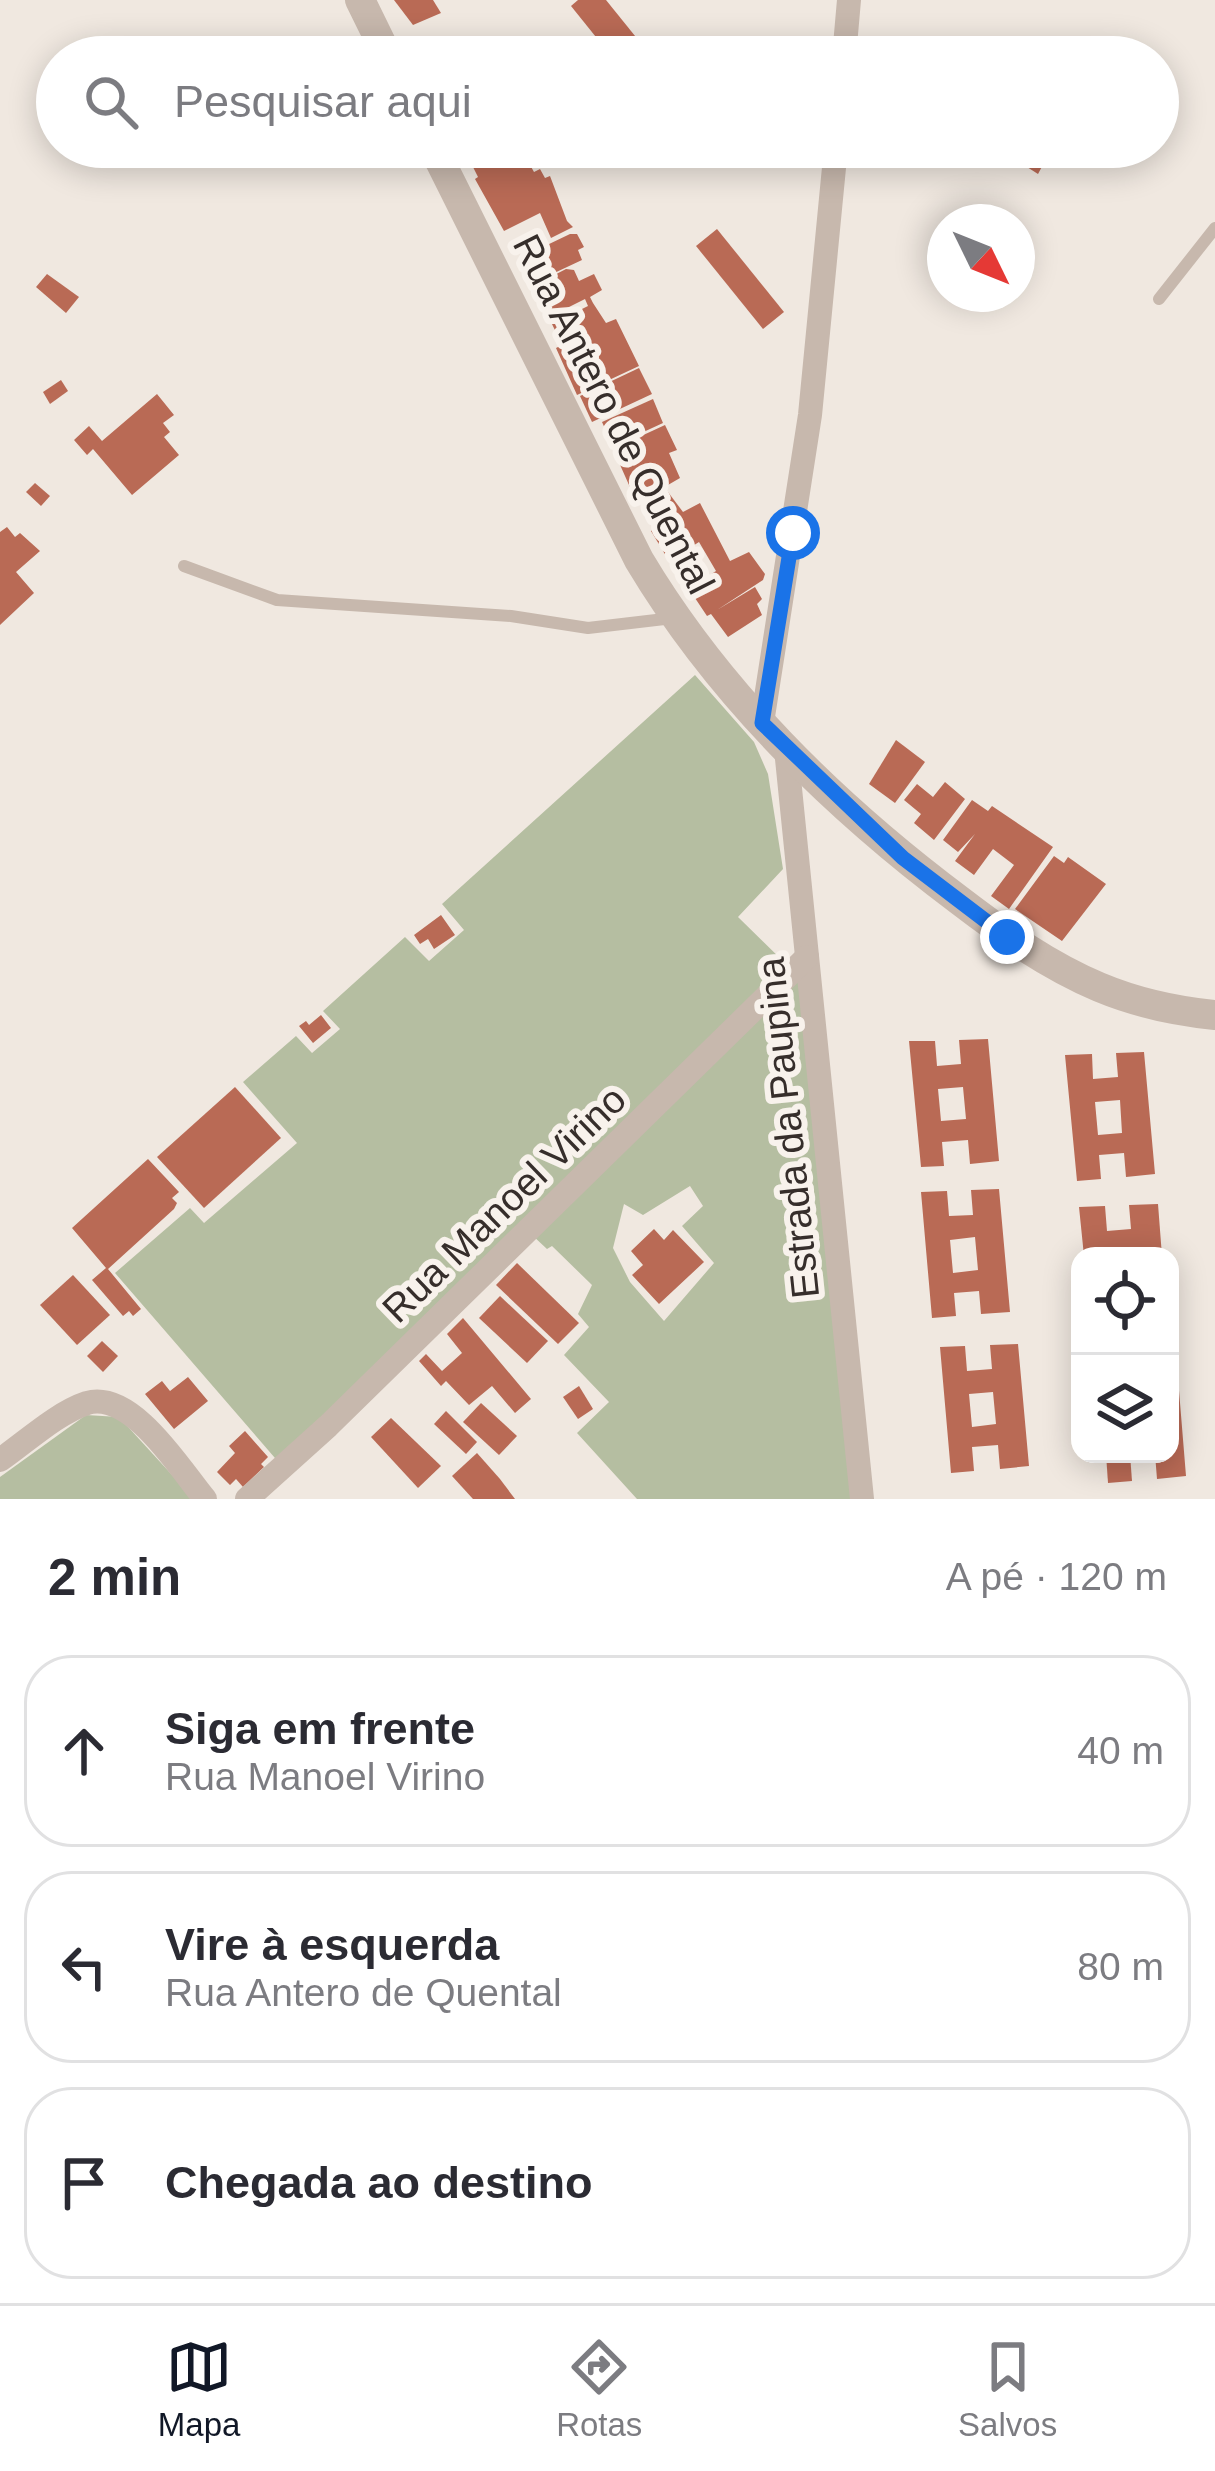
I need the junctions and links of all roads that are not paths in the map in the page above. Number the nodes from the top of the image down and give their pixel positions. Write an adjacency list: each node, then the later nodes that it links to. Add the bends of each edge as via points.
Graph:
1 (360, 0): 3 (street)
2 (849, 0): 4 (street)
3 (378, 36)
4 (846, 36)
5 (444, 168): 10 (street, Rua Antero de Quental)
6 (834, 168): 11 (street, via 810,415)
7 (1215, 227): 8 (lane)
8 (1159, 299)
9 (184, 566): 10 (lane, via 277,600 588,628)
10 (674, 618): 11 (street, Rua Antero de Quental)
11 (762, 723): 12 (street, Rua Antero de Quental)
12 (786, 749): 13 (street, Estrada da Paupina); 14 (street, Rua Antero de Quental, via 903,858 1007,937 1094,986)
13 (807, 957): 17 (street, Rua Manoel Virino); 18 (street, Estrada da Paupina)
14 (1215, 1016)
15 (0, 1460): 16 (street, via 78,1407 103,1401 131,1413)
16 (206, 1499)
17 (248, 1499)
18 (862, 1499)

